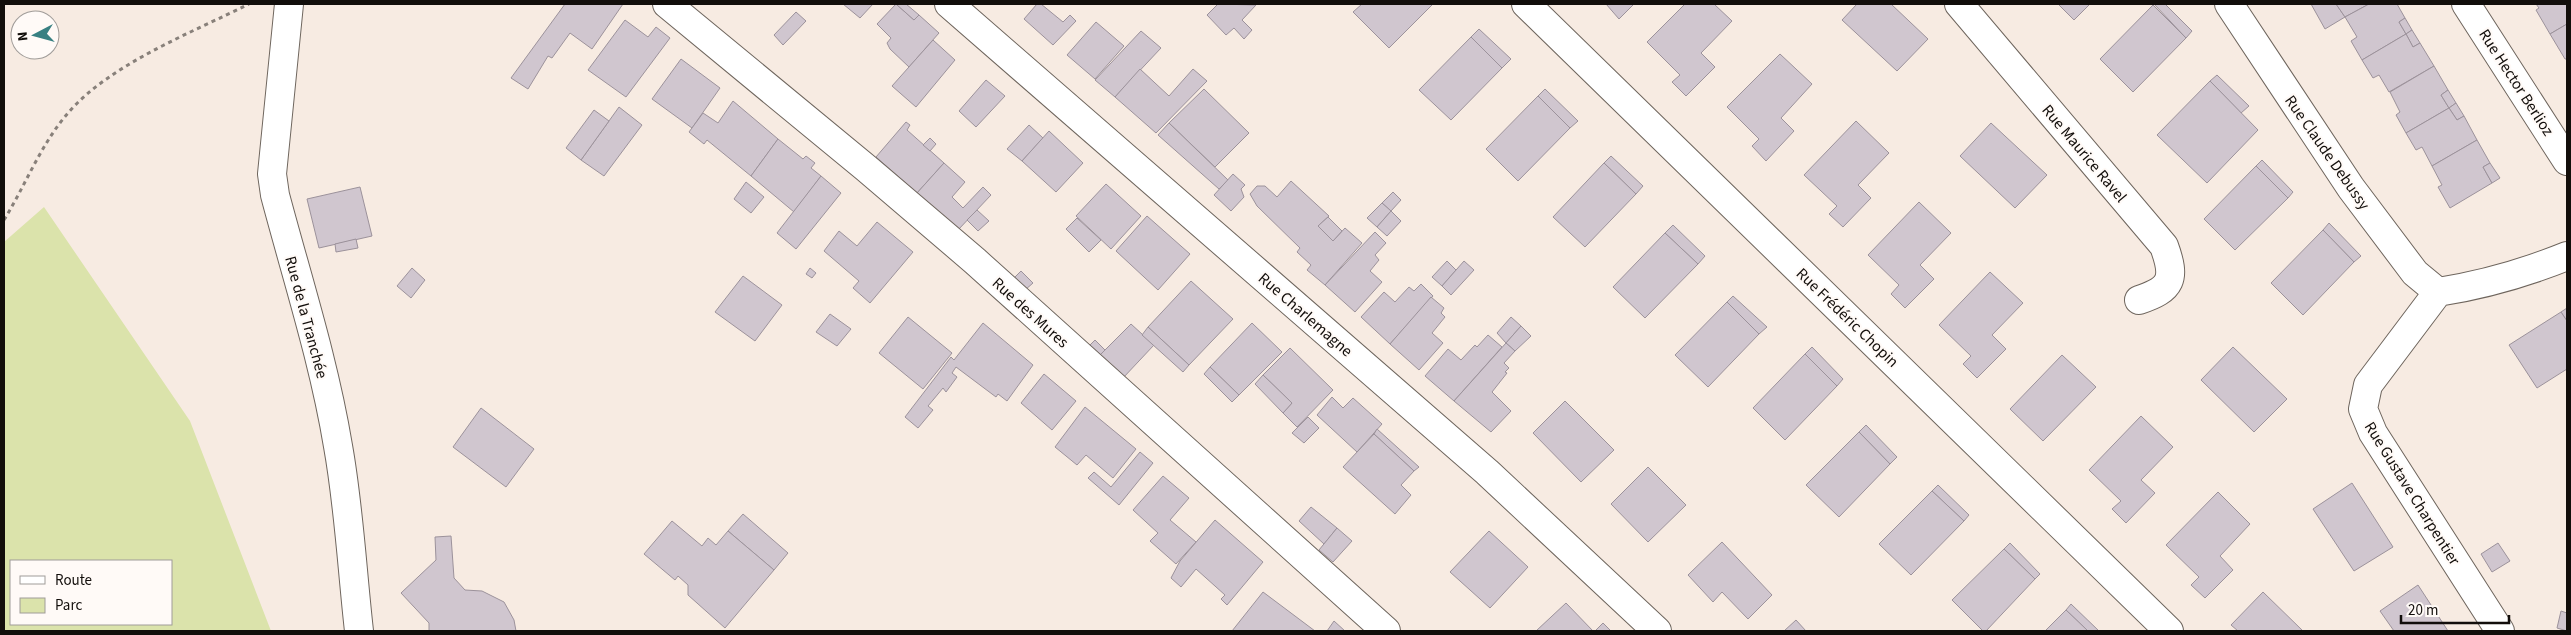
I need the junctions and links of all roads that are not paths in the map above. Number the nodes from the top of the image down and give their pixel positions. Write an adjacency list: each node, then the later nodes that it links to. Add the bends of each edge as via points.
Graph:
1 (289, 4): 12 (street, Rue de la Tranchée, via 272,174 274,195 322,370 338,444 347,498)
2 (667, 4): 13 (street, Rue des Mures, via 975,262)
3 (949, 4): 14 (street, Rue Charlemagne, via 1487,472)
4 (1526, 4): 15 (street, Rue Frédéric Chopin)
5 (1959, 4): 11 (street, Rue Maurice Ravel, via 2164,246 2170,274 2166,285 2161,293)
6 (2230, 4): 10 (street, Rue Claude Debussy, via 2351,188 2416,273)
7 (2466, 4): 8 (street, Rue Hector Berlioz)
8 (2567, 161)
9 (2567, 256): 10 (street, via 2524,273)
10 (2438, 292): 16 (street, Rue Gustave Charpentier, via 2368,385 2363,409 2373,433)
11 (2139, 300)
12 (358, 631)
13 (1386, 631)
14 (1657, 631)
15 (2169, 631)
16 (2500, 631)

